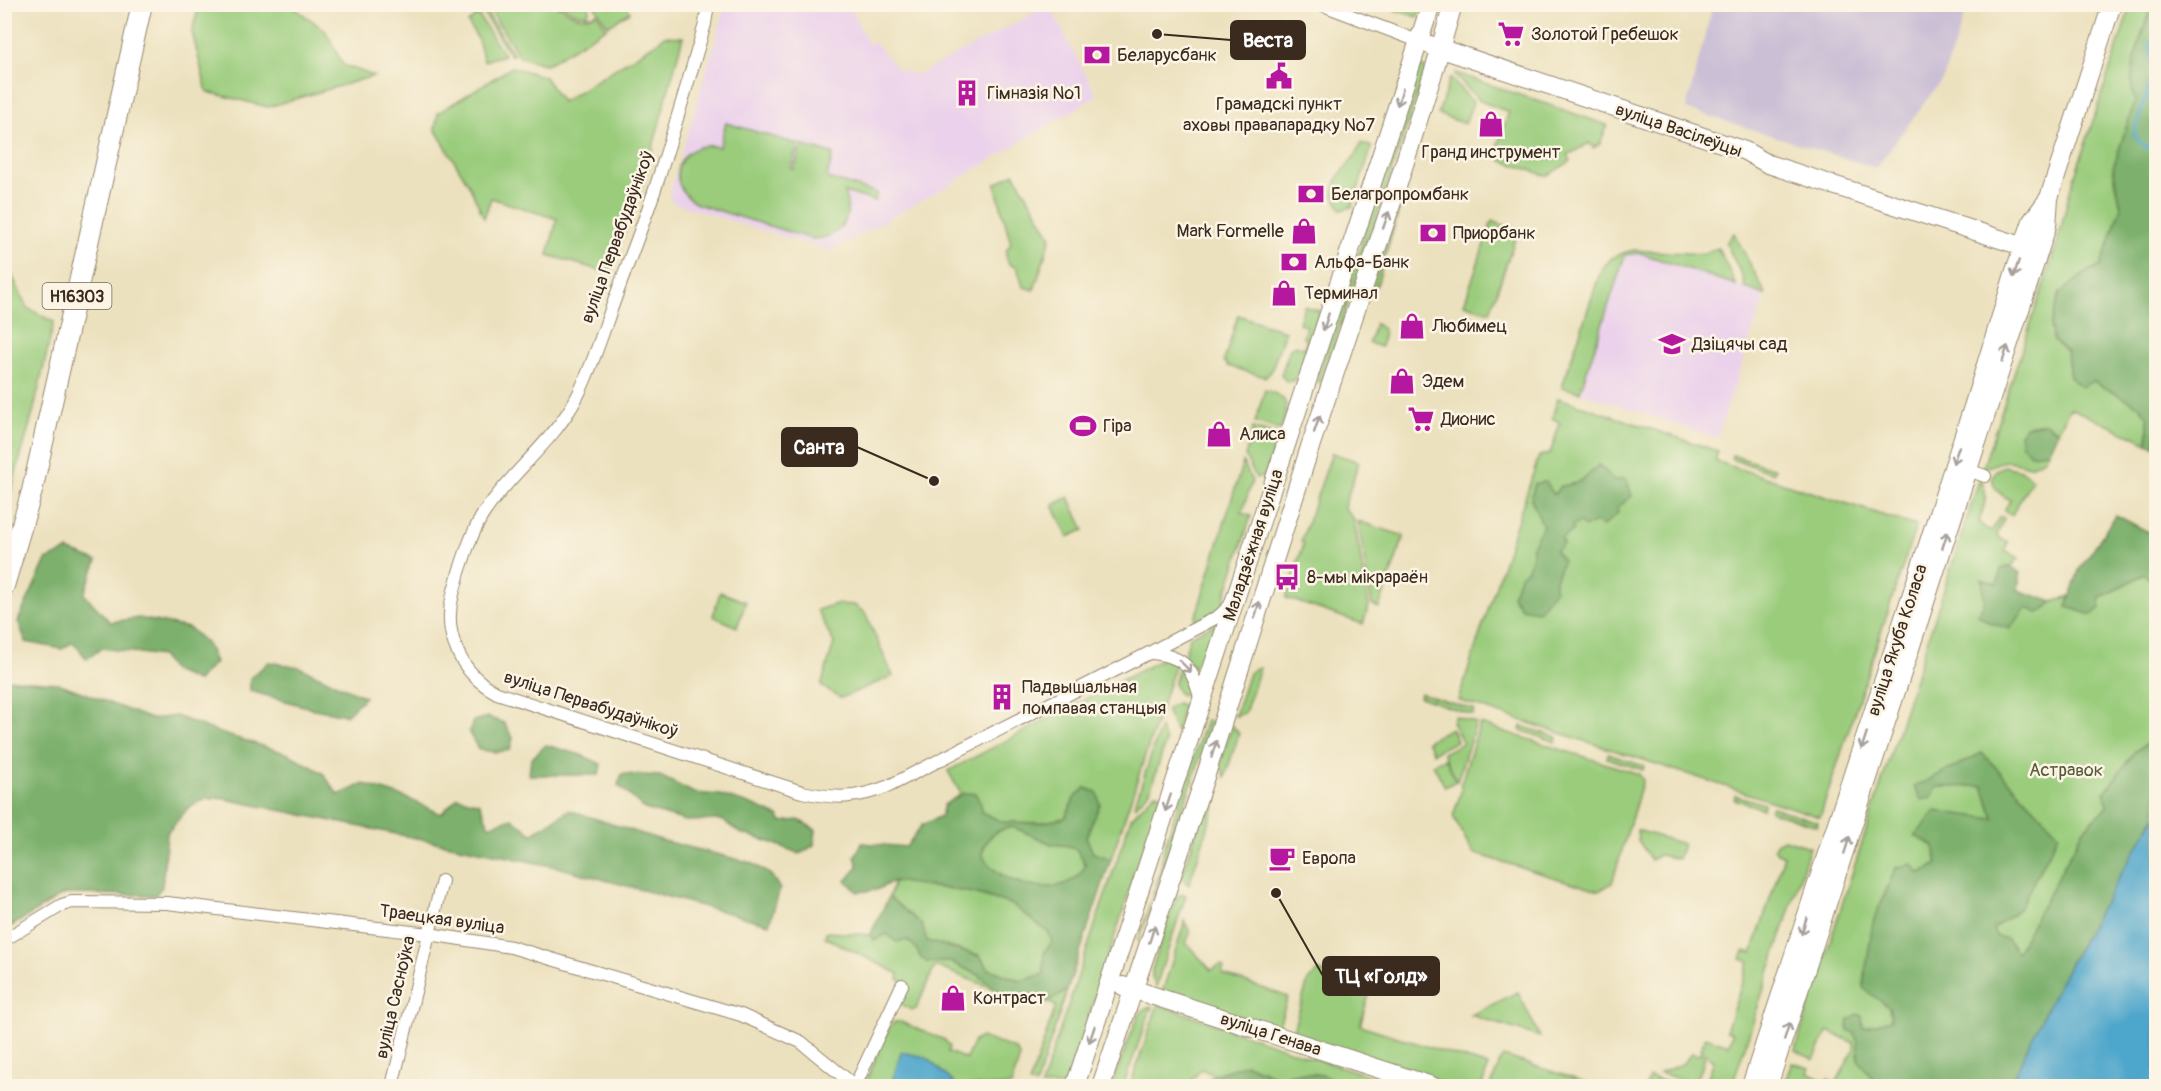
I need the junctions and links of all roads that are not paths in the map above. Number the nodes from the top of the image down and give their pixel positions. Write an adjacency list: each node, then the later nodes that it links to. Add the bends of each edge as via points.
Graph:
1 (142, 4): 11 (main road, Н16303, via 32,491)
2 (708, 4): 13 (street, вуліца Первабудаўнікоў, via 655,191 580,391 560,427 497,496 477,526 452,596 450,623 459,658 470,674 496,693 802,792 848,798 889,786)
3 (1320, 4): 7 (street, вуліца Васілеўцы)
4 (1431, 4): 7 (street, Маладзёжная вуліца)
5 (1453, 4): 8 (street, Маладзёжная вуліца)
6 (2112, 4): 9 (street, вуліца Якуба Коласа, via 2049,198 2047,226)
7 (1418, 41): 8 (street, вуліца Васілеўцы); 12 (street, Маладзёжная вуліца, one-way to 12)
8 (1440, 49): 9 (street, вуліца Васілеўцы, via 1745,151 1768,164); 21 (street, Маладзёжная вуліца, one-way to 8)
9 (2031, 249): 10 (street, вуліца Якуба Коласа, one-way to 10); 10 (street, вуліца Якуба Коласа, one-way to 9, via 1976,473)
10 (1954, 487): 18 (street, вуліца Якуба Коласа)
11 (4, 586)
12 (1234, 602): 13 (street, вуліца Первабудаўнікоў, via 1219,616); 14 (street, Маладзёжная вуліца)
13 (1149, 653): 14 (street, one-way to 14, via 1167,654 1189,668)
14 (1201, 702): 19 (street, Маладзёжная вуліца, one-way to 19)
15 (442, 881): 16 (street, вуліца Сасноўка)
16 (429, 934): 17 (street, Траецкая вуліца, via 167,903 72,902); 22 (street, вуліца Сасноўка); 23 (street, Траецкая вуліца, via 511,947 741,1015 801,1042)
17 (4, 940)
18 (1800, 964): 27 (street, вуліца Якуба Коласа); 28 (street, вуліца Якуба Коласа, one-way to 18)
19 (1109, 982): 21 (street, вуліца Генава); 24 (street, Маладзёжная вуліца, one-way to 24)
20 (902, 985): 23 (street, Траецкая вуліца)
21 (1134, 990): 25 (street, Маладзёжная вуліца); 26 (street, вуліца Генава)
22 (392, 1086)
23 (855, 1086)
24 (1075, 1086)
25 (1101, 1086)
26 (1432, 1086)
27 (1751, 1086)
28 (1768, 1086)

